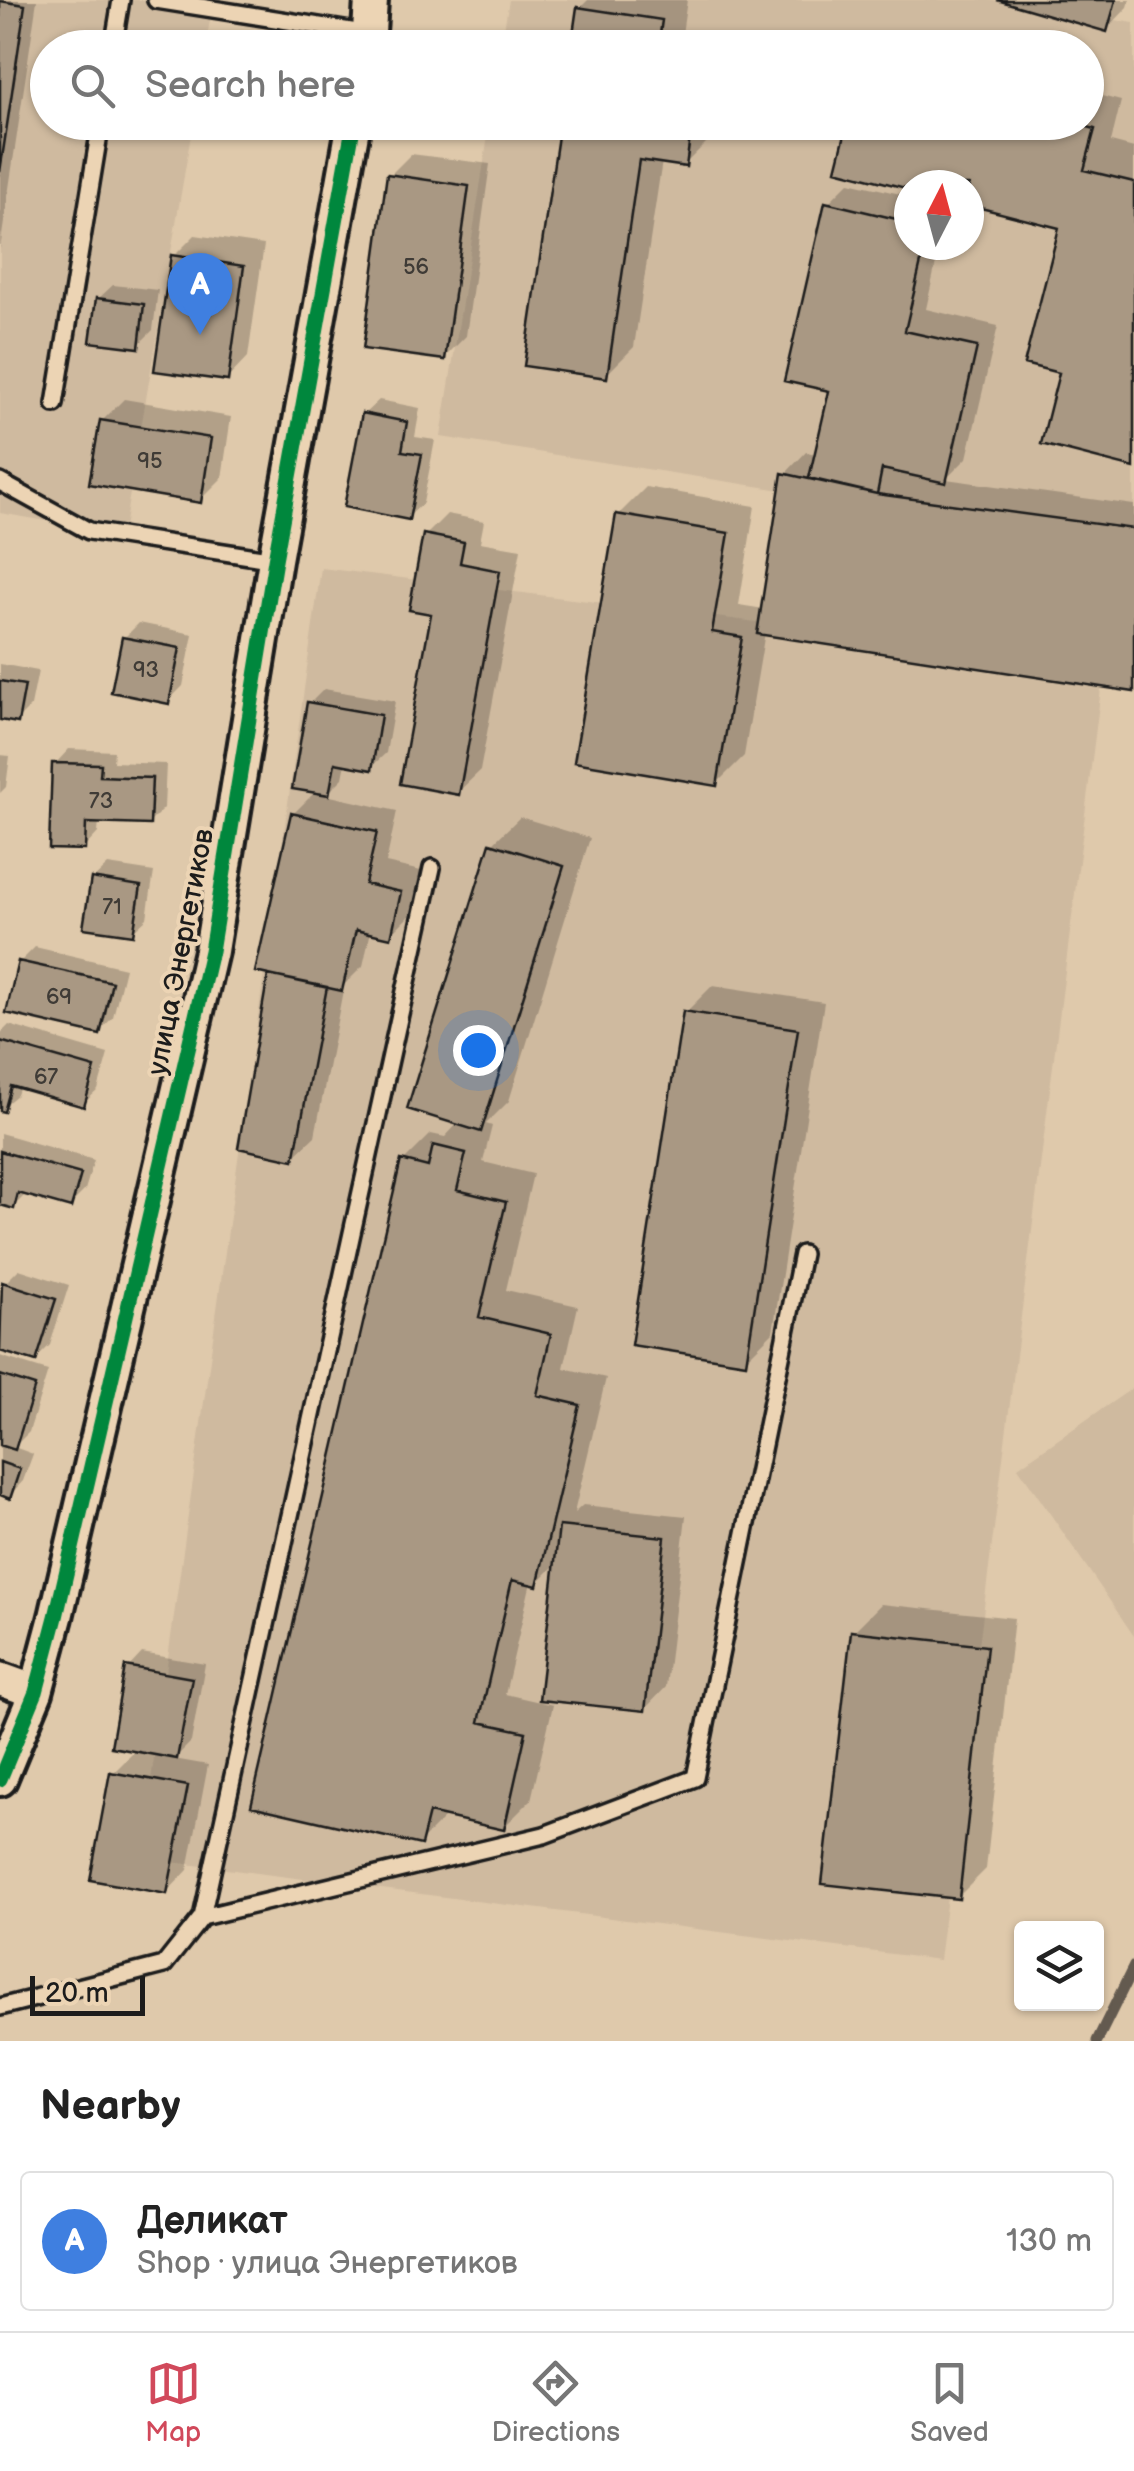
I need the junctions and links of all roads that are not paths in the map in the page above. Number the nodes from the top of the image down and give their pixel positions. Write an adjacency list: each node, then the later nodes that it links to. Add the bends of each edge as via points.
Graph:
1 (121, 0): 4 (lane)
2 (156, 0): 5 (lane)
3 (371, 0): 6 (street)
4 (116, 30)
5 (312, 30)
6 (370, 30)
7 (98, 140): 9 (lane)
8 (351, 140): 11 (street, улица Энергетиков)
9 (55, 404)
10 (0, 482): 11 (lane, via 89,531)
11 (275, 560): 15 (street, улица Энергетиков, via 211,951)
12 (432, 868): 17 (lane)
13 (802, 1254): 17 (lane, via 695,1778 544,1835)
14 (0, 1679): 15 (street)
15 (36, 1692): 16 (street, улица Энергетиков)
16 (0, 1779)
17 (202, 1917): 18 (lane, via 164,1964)
18 (0, 2007)

